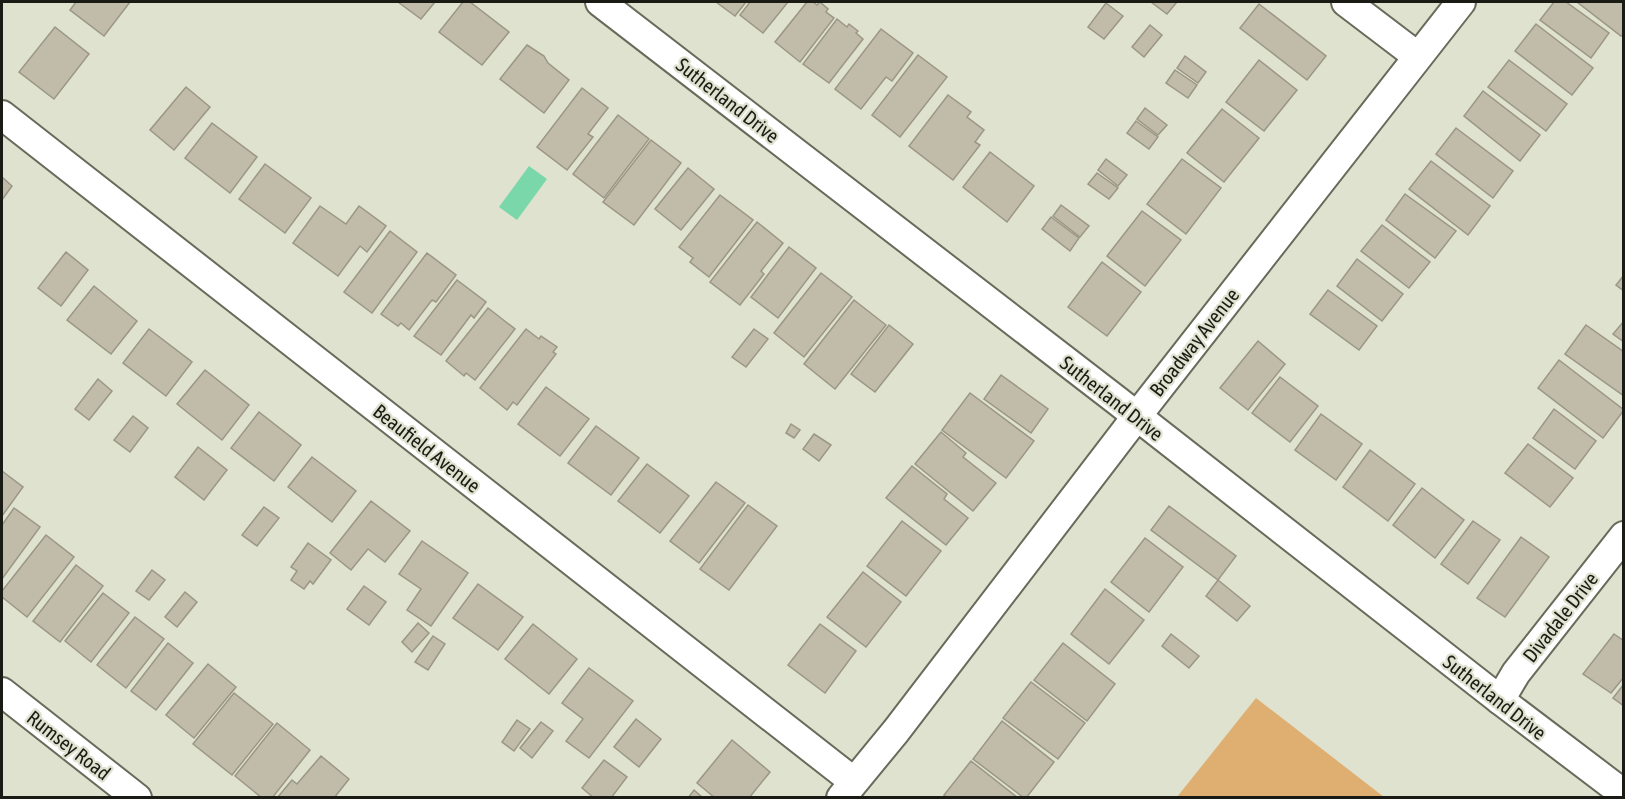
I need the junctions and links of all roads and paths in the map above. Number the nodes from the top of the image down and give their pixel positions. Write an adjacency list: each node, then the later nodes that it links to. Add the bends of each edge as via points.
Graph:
1 (600, 2): 6 (street, Sutherland Drive)
2 (1346, 2): 4 (street)
3 (1461, 2): 4 (street, Broadway Avenue)
4 (1417, 56): 6 (street, Broadway Avenue)
5 (2, 115): 10 (street, Beaufield Avenue)
6 (1137, 416): 9 (street, Sutherland Drive); 10 (street, Broadway Avenue, via 896,731)
7 (1623, 536): 9 (street, Divadale Drive, via 1516,673)
8 (2, 692): 12 (street, Rumsey Road)
9 (1500, 700): 11 (street, Sutherland Drive)
10 (847, 789)
11 (1623, 794)
12 (137, 798)

